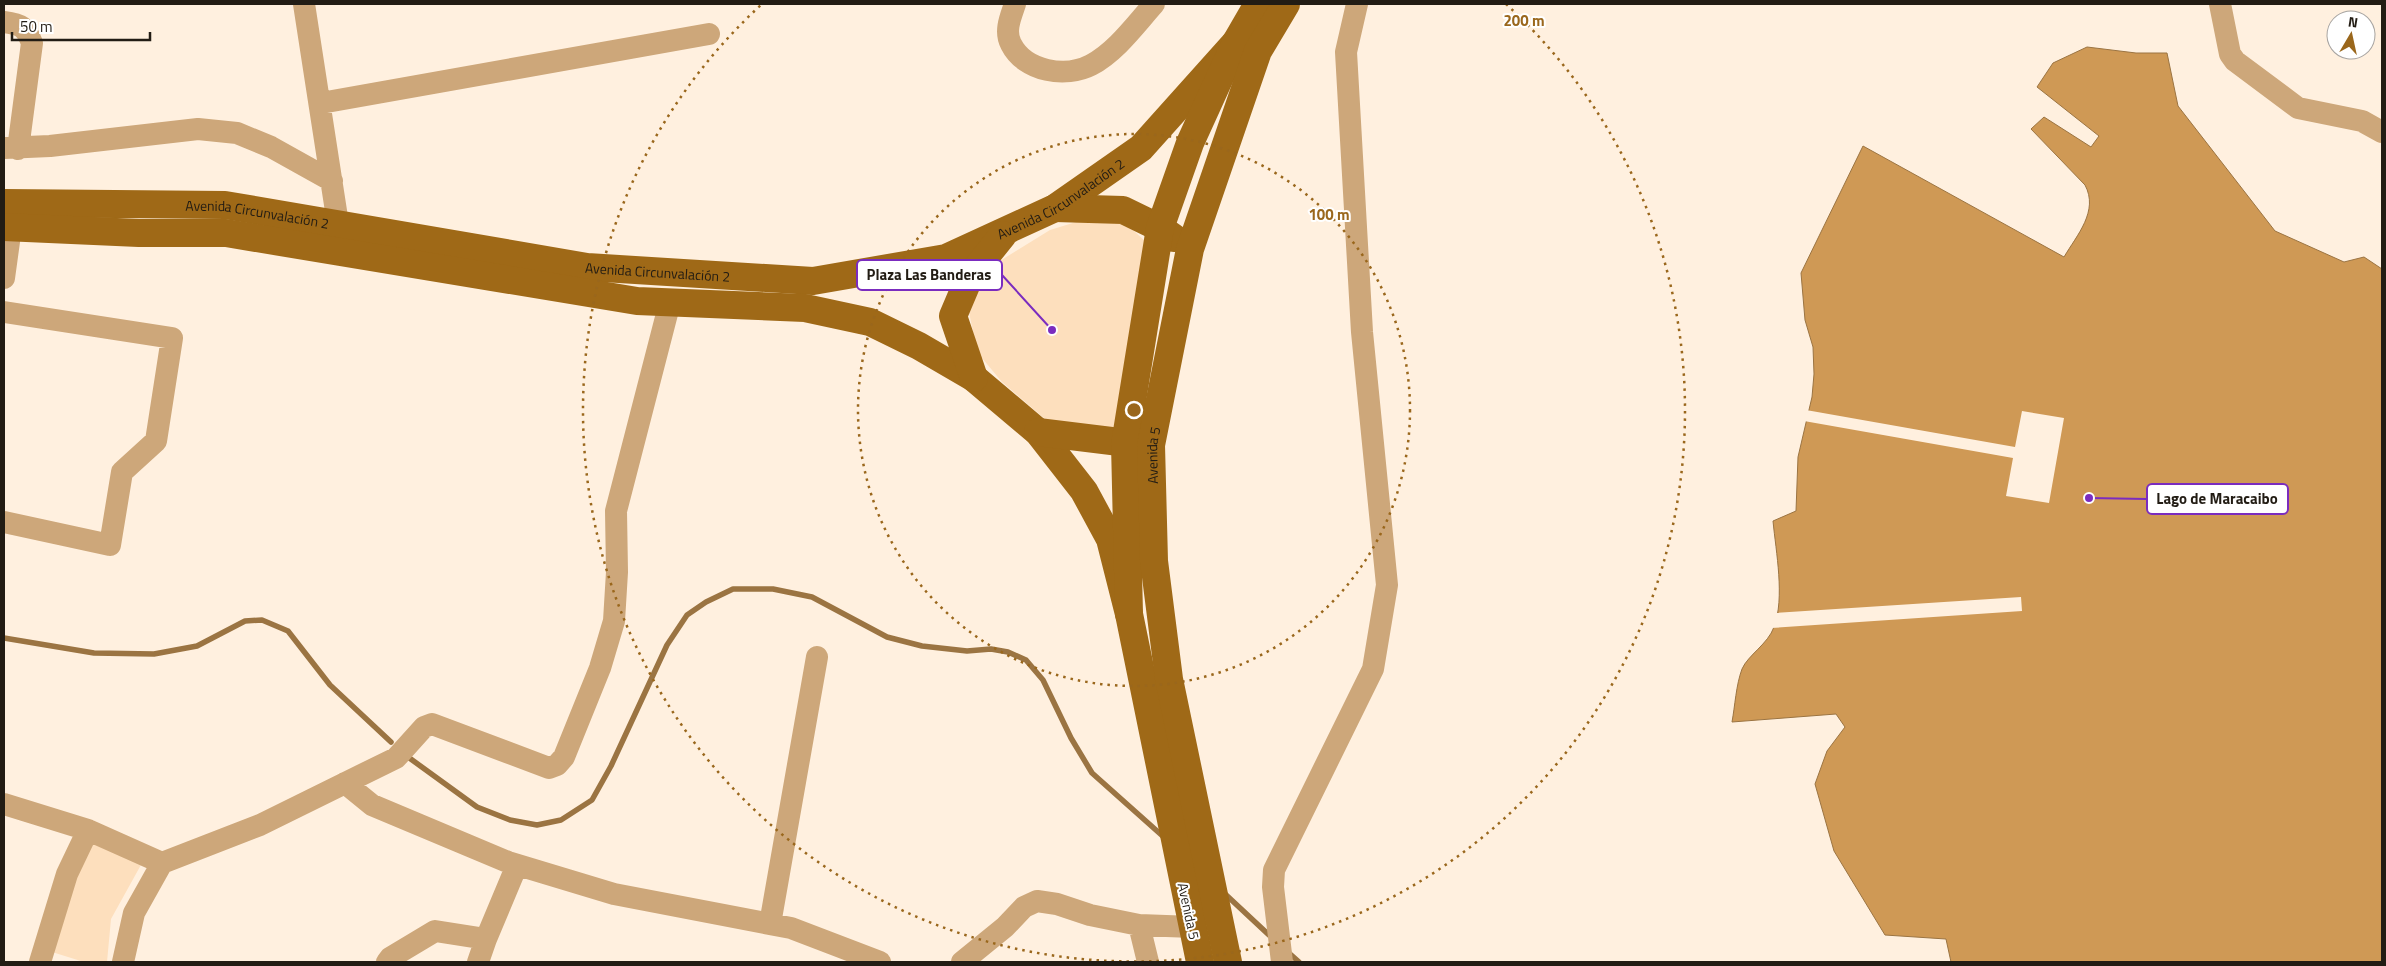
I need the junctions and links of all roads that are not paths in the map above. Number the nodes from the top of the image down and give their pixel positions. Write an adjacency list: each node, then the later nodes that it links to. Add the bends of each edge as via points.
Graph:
1 (304, 4): 11 (street)
2 (1015, 4): 3 (street, via 1008,25 1010,43 1023,59 1050,71 1072,72 1092,64 1117,45)
3 (1154, 4)
4 (1258, 4): 10 (main road)
5 (1286, 4): 10 (main road)
6 (1357, 4): 48 (street, via 1346,52 1362,332 1388,585 1373,668 1274,870 1273,896)
7 (2220, 4): 12 (street, via 2230,54 2235,61 2298,108 2362,121)
8 (4, 22): 13 (street, via 20,24 28,31 32,43)
9 (709, 34): 11 (street)
10 (1247, 46): 15 (main road, Avenida Circunvalación 2, via 1140,148); 18 (main road, Avenida 5, via 1190,143); 20 (main road, Avenida 5)
11 (321, 103): 14 (street)
12 (2382, 132)
13 (11, 148): 14 (street, via 198,129 237,133 271,147)
14 (332, 181): 17 (street)
15 (1055, 208): 18 (main road, via 1123,210); 19 (main road, Avenida Circunvalación 2)
16 (6, 219): 17 (main road, Avenida Circunvalación 2, via 225,204); 21 (street); 22 (main road, Avenida Circunvalación 2, via 226,233 637,301)
17 (338, 224): 19 (main road, Avenida Circunvalación 2, via 587,267 813,281 946,258)
18 (1160, 228): 20 (main road); 26 (main road, Avenida 5)
19 (1005, 232): 24 (main road, via 970,276 953,316)
20 (1190, 249): 26 (main road, Avenida 5)
21 (4, 278)
22 (670, 302): 24 (main road, Avenida Circunvalación 2, via 805,308 870,322); 30 (street, via 616,511 614,620 600,668 564,757 549,768 432,724 424,727 396,758)
23 (4, 312): 27 (street, via 172,338 156,441 122,472 110,545)
24 (974, 378): 25 (main road, Avenida Circunvalación 2)
25 (1038, 432): 26 (main road); 28 (main road, Avenida Circunvalación 2, via 1084,491 1110,539)
26 (1138, 444): 28 (main road, Avenida 5); 47 (main road, Avenida 5, via 1169,679)
27 (4, 522)
28 (1129, 614): 37 (main road, Avenida 5)
29 (817, 657): 35 (street)
30 (345, 783): 33 (street, via 260,825); 34 (street, via 372,805)
31 (4, 804): 32 (street)
32 (88, 830): 33 (street); 39 (street, via 67,874)
33 (162, 863): 40 (street, via 134,913)
34 (517, 865): 35 (street, via 614,894); 38 (street)
35 (770, 924): 43 (street, via 790,928)
36 (1139, 925): 37 (street); 44 (street, via 1037,901 1024,908); 45 (street)
37 (1192, 926): 46 (main road, Avenida 5)
38 (486, 939): 41 (street, via 435,931); 42 (street)
39 (40, 962)
40 (124, 962)
41 (387, 962)
42 (478, 962)
43 (880, 962)
44 (962, 962)
45 (1148, 962)
46 (1200, 962)
47 (1228, 962)
48 (1282, 962)

